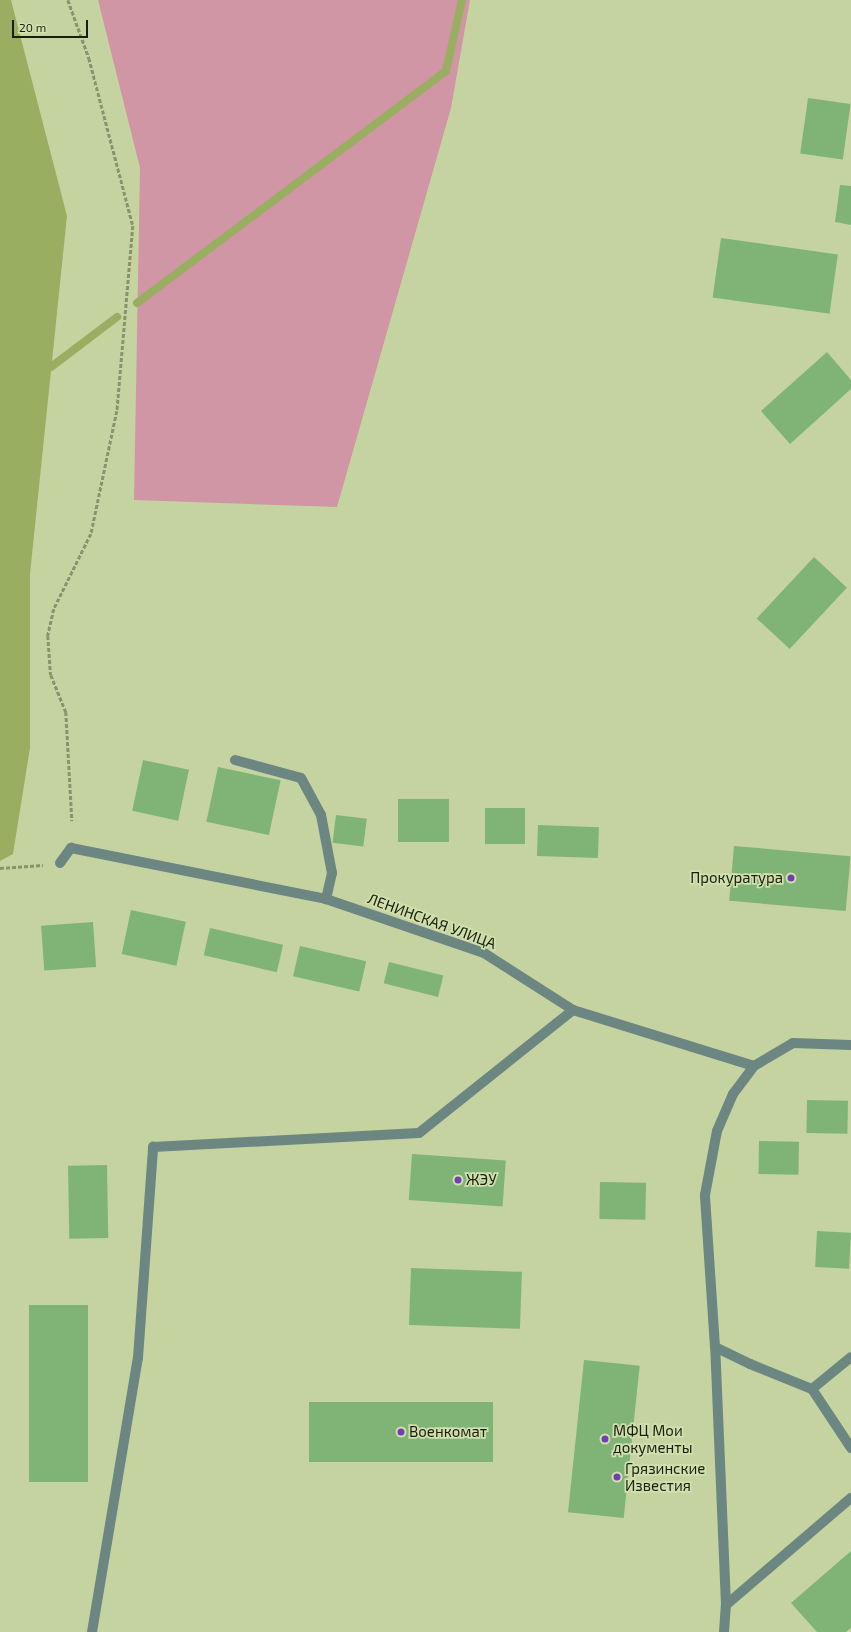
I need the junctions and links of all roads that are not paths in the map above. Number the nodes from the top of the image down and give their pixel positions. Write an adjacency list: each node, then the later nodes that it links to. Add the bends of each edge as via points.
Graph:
1 (235, 760): 3 (street, via 300,778 321,815 332,873)
2 (60, 863): 3 (street, ЛЕНИНСКАЯ УЛИЦА, via 71,848)
3 (326, 899): 4 (street, ЛЕНИНСКАЯ УЛИЦА, via 484,953)
4 (573, 1010): 6 (street, ЛЕНИНСКАЯ УЛИЦА); 13 (street, via 419,1133 153,1147 138,1358)
5 (851, 1045): 6 (street, via 793,1043)
6 (754, 1066): 7 (street, via 733,1094 717,1131 705,1195)
7 (715, 1346): 9 (street, via 750,1364); 12 (street)
8 (851, 1357): 9 (street)
9 (812, 1389): 10 (street)
10 (851, 1448)
11 (851, 1498): 12 (street)
12 (726, 1605): 14 (street)
13 (92, 1632)
14 (724, 1632)

